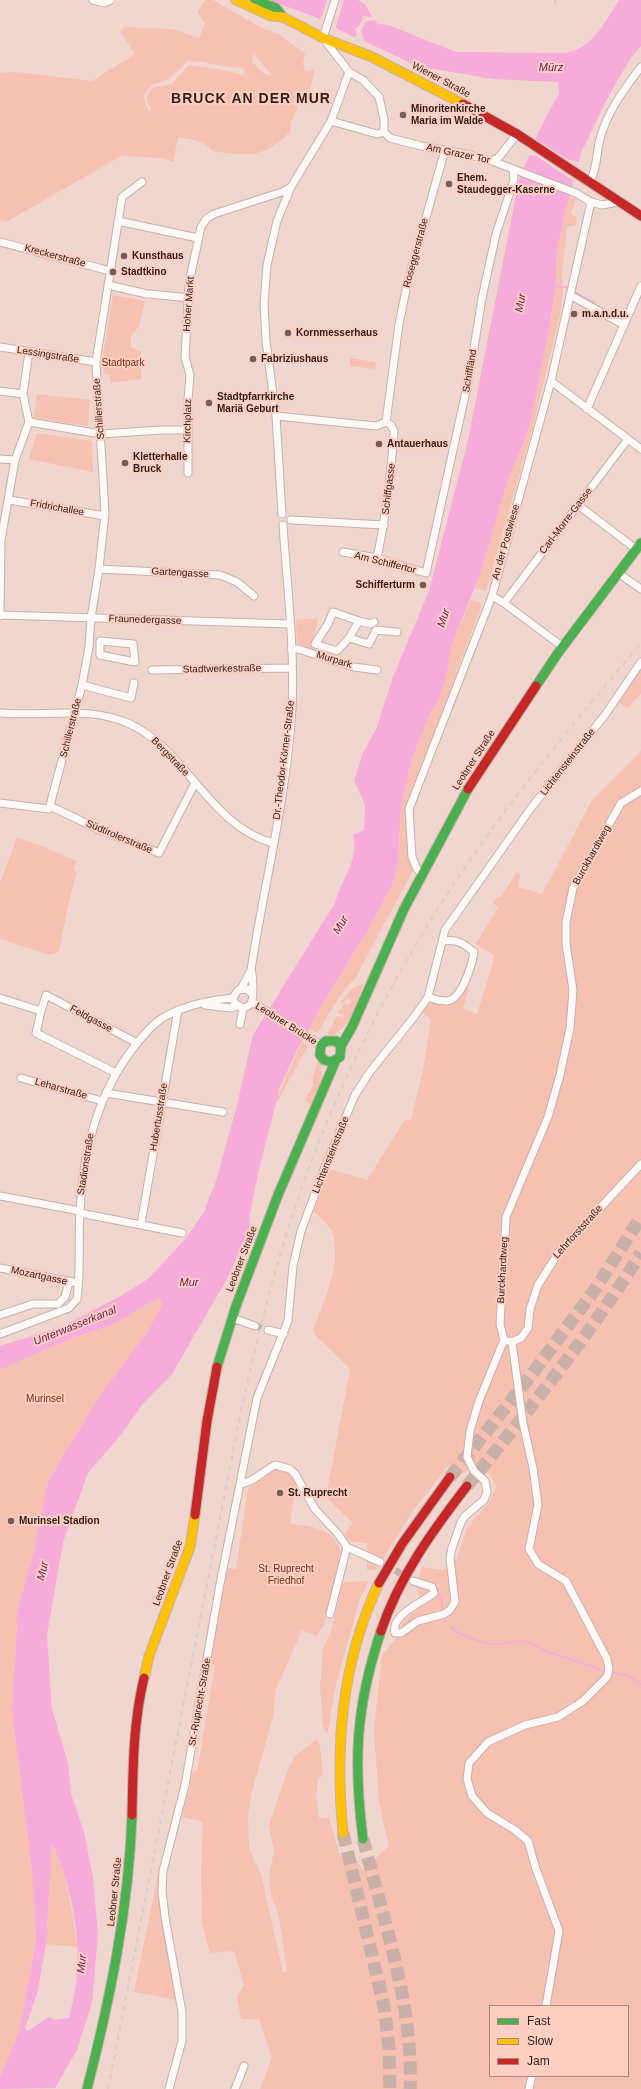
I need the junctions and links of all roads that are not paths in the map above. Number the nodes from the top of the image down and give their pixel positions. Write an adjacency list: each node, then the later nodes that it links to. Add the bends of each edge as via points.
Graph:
1 (93, 0): 5 (street)
2 (236, 0): 6 (main road, Wiener Straße, via 271,16)
3 (255, 0): 6 (main road, Wiener Straße, via 276,8)
4 (335, 0): 7 (street)
5 (107, 1)
6 (283, 18): 7 (main road, Wiener Straße)
7 (323, 38): 9 (street); 12 (main road, Wiener Straße, via 372,57)
8 (641, 67): 16 (street, via 625,87 609,117 599,143 597,167)
9 (349, 72): 10 (street); 11 (street, via 363,80 379,97)
10 (331, 121): 11 (street, via 377,134); 18 (street)
11 (384, 132): 13 (street, Am Grazer Tor, via 395,141)
12 (519, 135): 14 (street, via 500,157); 16 (main road, Wiener Straße)
13 (445, 150): 14 (street, Am Grazer Tor); 41 (street, Roseggerstraße, via 407,284)
14 (492, 161): 15 (street, Am Grazer Tor)
15 (516, 170): 19 (street, via 576,193); 61 (street, Schiffländ, via 496,234 466,393)
16 (587, 181): 20 (main road, Wiener Straße)
17 (142, 182): 22 (street, Schillerstraße, via 122,197)
18 (291, 187): 23 (street, Hoher Markt, via 207,218); 39 (street, via 277,221 267,265 264,304 266,345)
19 (591, 202): 20 (street, via 602,205); 28 (street, An der Postwiese)
20 (618, 202): 21 (main road, Wiener Straße)
21 (641, 216)
22 (118, 221): 23 (street); 25 (street, Schillerstraße)
23 (198, 238): 29 (street, Hoher Markt, via 191,268)
24 (0, 242): 25 (street, Kreckerstraße)
25 (110, 271): 26 (street, Schillerstraße)
26 (108, 285): 29 (street, via 148,294); 33 (street, Schillerstraße)
27 (641, 286): 30 (street)
28 (570, 294): 30 (street); 35 (street, An der Postwiese)
29 (189, 298): 34 (street, Hoher Markt, via 185,357)
30 (624, 325): 38 (street)
31 (0, 347): 32 (street, Lessingstraße)
32 (29, 352): 33 (street, Lessingstraße); 37 (street)
33 (96, 362): 43 (street, Schillerstraße)
34 (188, 370): 42 (street, Kirchplatz)
35 (550, 381): 38 (street); 65 (street, An der Postwiese)
36 (0, 391): 37 (street)
37 (23, 394): 40 (street)
38 (587, 409): 44 (street)
39 (276, 416): 41 (street, via 376,426); 51 (street)
40 (29, 422): 43 (street); 47 (street)
41 (386, 422): 55 (street, Schiffgasse, via 394,431)
42 (188, 430): 43 (street); 48 (street, Kirchplatz)
43 (101, 434): 52 (street, Schillerstraße)
44 (628, 439): 45 (street); 50 (street, Carl-Morre-Gasse)
45 (641, 449)
46 (0, 459): 47 (street)
47 (15, 460): 49 (street)
48 (188, 473)
49 (9, 500): 52 (street, Fridrichallee); 56 (street)
50 (578, 506): 57 (street); 66 (street, Carl-Morre-Gasse)
51 (282, 514): 53 (street, via 288,514); 54 (street, via 279,520)
52 (105, 516): 60 (street, Schillerstraße)
53 (291, 520): 54 (street, via 288,524); 55 (street)
54 (282, 525): 71 (street, Dr.-Theodor-Körner-Straße)
55 (384, 526): 59 (street, Schiffgasse)
56 (1, 540): 67 (street)
57 (639, 546): 62 (main road, Leobner Straße)
58 (343, 552): 59 (street, Am Schiffertor)
59 (377, 558): 61 (street, Am Schiffertor)
60 (99, 569): 64 (street, Gartengasse, via 220,575 237,582); 68 (street, Schillerstraße)
61 (426, 573)
62 (618, 573): 63 (street); 76 (main road, Leobner Straße)
63 (641, 590)
64 (254, 596)
65 (492, 596): 66 (street); 93 (street, An der Postwiese, via 409,809 412,856)
66 (504, 603): 76 (street)
67 (0, 615): 68 (street, Fraunedergasse)
68 (91, 618): 71 (street, Fraunedergasse); 75 (street, Schillerstraße)
69 (359, 621): 70 (street, Murpark, via 370,624); 73 (street, Murpark); 74 (street, Murpark, via 333,612)
70 (374, 622)
71 (290, 624): 78 (street, Dr.-Theodor-Körner-Straße)
72 (397, 632): 73 (street, via 376,630 369,644)
73 (349, 638): 74 (street, Murpark, via 337,651)
74 (315, 644): 79 (street)
75 (89, 647): 77 (street); 85 (street, Schillerstraße)
76 (563, 647): 93 (main road, Leobner Straße, via 477,773)
77 (100, 648): 77 (street, via 100,642 133,644 135,662 100,655)
78 (291, 649): 79 (street, Murpark); 81 (street, Dr.-Theodor-Körner-Straße)
79 (312, 654): 83 (street, Murpark, via 354,667)
80 (641, 662): 94 (street, Lichtensteinstraße, via 605,715 531,808 445,930)
81 (292, 668): 82 (street, Stadtwerkestraße); 92 (street, Dr.-Theodor-Körner-Straße, via 292,710)
82 (152, 670)
83 (377, 670)
84 (134, 682): 85 (street, via 131,698)
85 (82, 684): 86 (street, Schillerstraße)
86 (74, 712): 87 (street, Bergstraße, via 22,715); 88 (street, Bergstraße, via 104,715 130,724 154,739); 91 (street, Schillerstraße)
87 (0, 713)
88 (195, 783): 91 (street, Südtirolerstraße, via 159,854); 92 (street, Bergstraße, via 246,833)
89 (641, 792): 135 (street, Burckhardtweg, via 621,803 573,888 566,922 566,944 573,990 570,1028 548,1117 506,1217 500,1324)
90 (0, 803): 91 (street, Südtirolerstraße)
91 (50, 808)
92 (273, 843): 95 (street, Dr.-Theodor-Körner-Straße)
93 (421, 873): 104 (main road, Leobner Straße)
94 (443, 940): 98 (street, Lichtensteinstraße); 98 (street, via 454,939 462,942 474,952 470,972 466,982 452,999 447,1001)
95 (251, 970): 96 (street, Dr.-Theodor-Körner-Straße); 97 (street, Dr.-Theodor-Körner-Straße)
96 (241, 989): 97 (street, via 247,989); 100 (street, via 236,992)
97 (252, 993): 101 (street)
98 (428, 997): 134 (street, Lichtensteinstraße, via 355,1095 328,1157 296,1250 288,1321)
99 (0, 998): 106 (street)
100 (234, 998): 102 (street, Stadionstraße); 103 (street)
101 (254, 1003): 103 (street); 110 (street, Leobner Brücke)
102 (199, 1005): 103 (street, Stadionstraße); 105 (street, Stadionstraße)
103 (240, 1007): 107 (street)
104 (360, 1009): 108 (main road); 111 (main road)
105 (178, 1010): 109 (street, Stadionstraße, via 162,1018); 119 (street, Hubertusstraße)
106 (41, 1011): 109 (street, Feldgasse, via 46,995); 114 (street, via 36,1033)
107 (240, 1024)
108 (333, 1040): 110 (main road); 111 (main road)
109 (137, 1043): 114 (street, Stadionstraße)
110 (317, 1043): 112 (main road)
111 (341, 1046): 113 (main road, via 340,1057)
112 (324, 1060): 113 (main road); 116 (main road)
113 (334, 1062): 116 (main road, Leobner Straße)
114 (116, 1073): 117 (street, Stadionstraße)
115 (21, 1078): 118 (street, Leharstraße)
116 (327, 1078): 130 (main road, Leobner Straße, via 278,1195)
117 (106, 1093): 118 (street, Stadionstraße); 119 (street)
118 (102, 1101): 123 (street, Stadionstraße, via 92,1128 86,1156)
119 (162, 1103): 120 (street); 124 (street, Hubertusstraße)
120 (223, 1112)
121 (641, 1164): 136 (street, Lehrforststraße, via 569,1240 552,1262 538,1285 530,1309 528,1328 521,1338)
122 (0, 1196): 123 (street)
123 (80, 1212): 124 (street); 128 (street, Stadionstraße)
124 (141, 1224): 125 (street)
125 (182, 1233)
126 (0, 1268): 127 (street, Mozartgasse)
127 (69, 1282): 128 (street, Mozartgasse); 129 (street, via 65,1297 58,1304 33,1304)
128 (79, 1282): 133 (street, Stadionstraße, via 79,1300 69,1308)
129 (0, 1315)
130 (232, 1318): 131 (street); 149 (main road, Leobner Straße, via 218,1361 211,1396 190,1547 149,1656 137,1705 131,1843 122,1929 106,2015)
131 (255, 1326)
132 (268, 1330): 134 (street)
133 (0, 1334)
134 (284, 1334): 138 (street, St.-Ruprecht-Straße, via 257,1398)
135 (504, 1340): 136 (street); 142 (street, via 479,1401 470,1431 466,1457 474,1471 485,1482 487,1492 484,1500 461,1522 452,1548 450,1558 455,1602 444,1614 418,1621 400,1633 395,1633 397,1620 434,1593 432,1587)
136 (512, 1342): 146 (street, via 538,1505 529,1549 538,1564 566,1581 610,1669 607,1677 583,1701 558,1717 525,1725 488,1742 469,1763 467,1780 472,1796 487,1813 528,1841 559,1931)
137 (450, 1477): 144 (main road, via 414,1525 390,1564 359,1633 343,1703 338,1747 338,1792)
138 (240, 1484): 140 (street, via 251,1482 275,1465 290,1469 315,1509); 150 (street, St.-Ruprecht-Straße, via 220,1584 186,1785 163,1871 165,1917 182,2012 182,2040)
139 (467, 1486): 145 (main road, via 429,1535 405,1574 389,1606 378,1637 361,1706 357,1748 357,1789)
140 (347, 1547): 141 (street); 143 (street)
141 (380, 1562)
142 (413, 1581)
143 (330, 1614)
144 (343, 1833)
145 (363, 1839)
146 (546, 2005)
147 (244, 2066): 151 (street)
148 (532, 2077): 152 (street)
149 (87, 2089)
150 (169, 2089)
151 (235, 2089)
152 (529, 2089)

